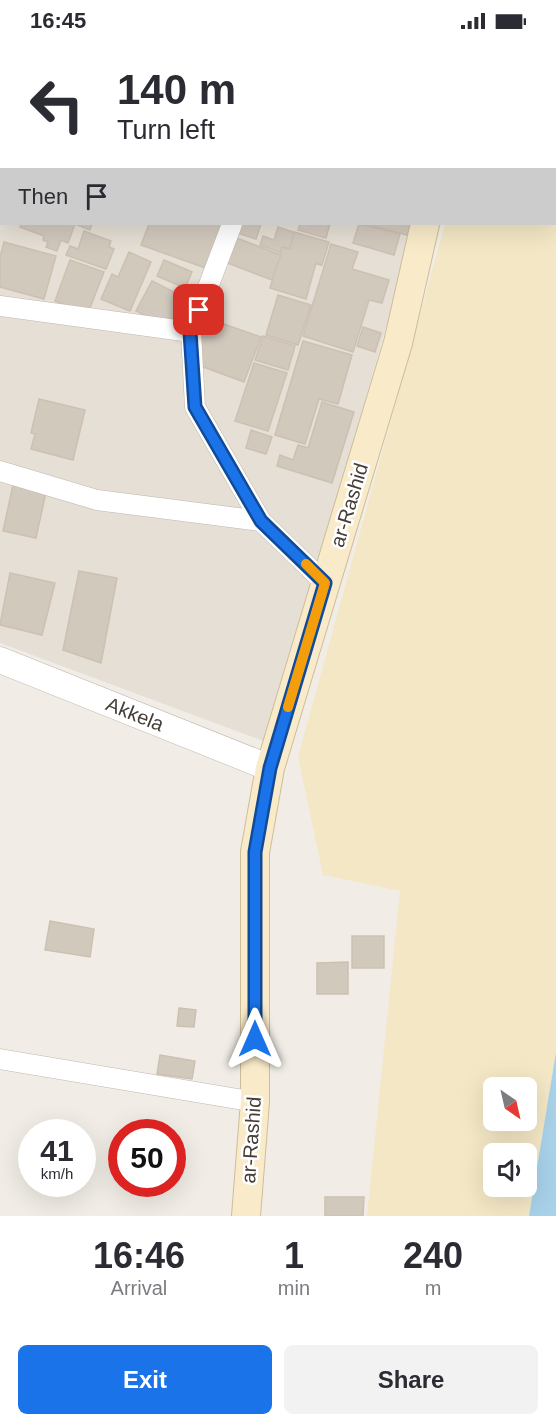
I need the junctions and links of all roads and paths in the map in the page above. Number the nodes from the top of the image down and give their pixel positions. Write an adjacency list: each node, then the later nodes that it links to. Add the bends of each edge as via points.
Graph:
1 (232, 225): 4 (street)
2 (425, 225): 7 (main road, ar-Rashid, via 398,343)
3 (0, 306): 4 (street)
4 (190, 332): 6 (street, via 195,407)
5 (0, 471): 6 (street, via 97,500)
6 (261, 521): 7 (street)
7 (325, 583): 9 (main road, ar-Rashid)
8 (0, 660): 9 (street, Akkela)
9 (270, 768): 11 (main road, ar-Rashid, via 255,852)
10 (0, 1059): 11 (street)
11 (255, 1102): 12 (main road, ar-Rashid)
12 (246, 1216)

